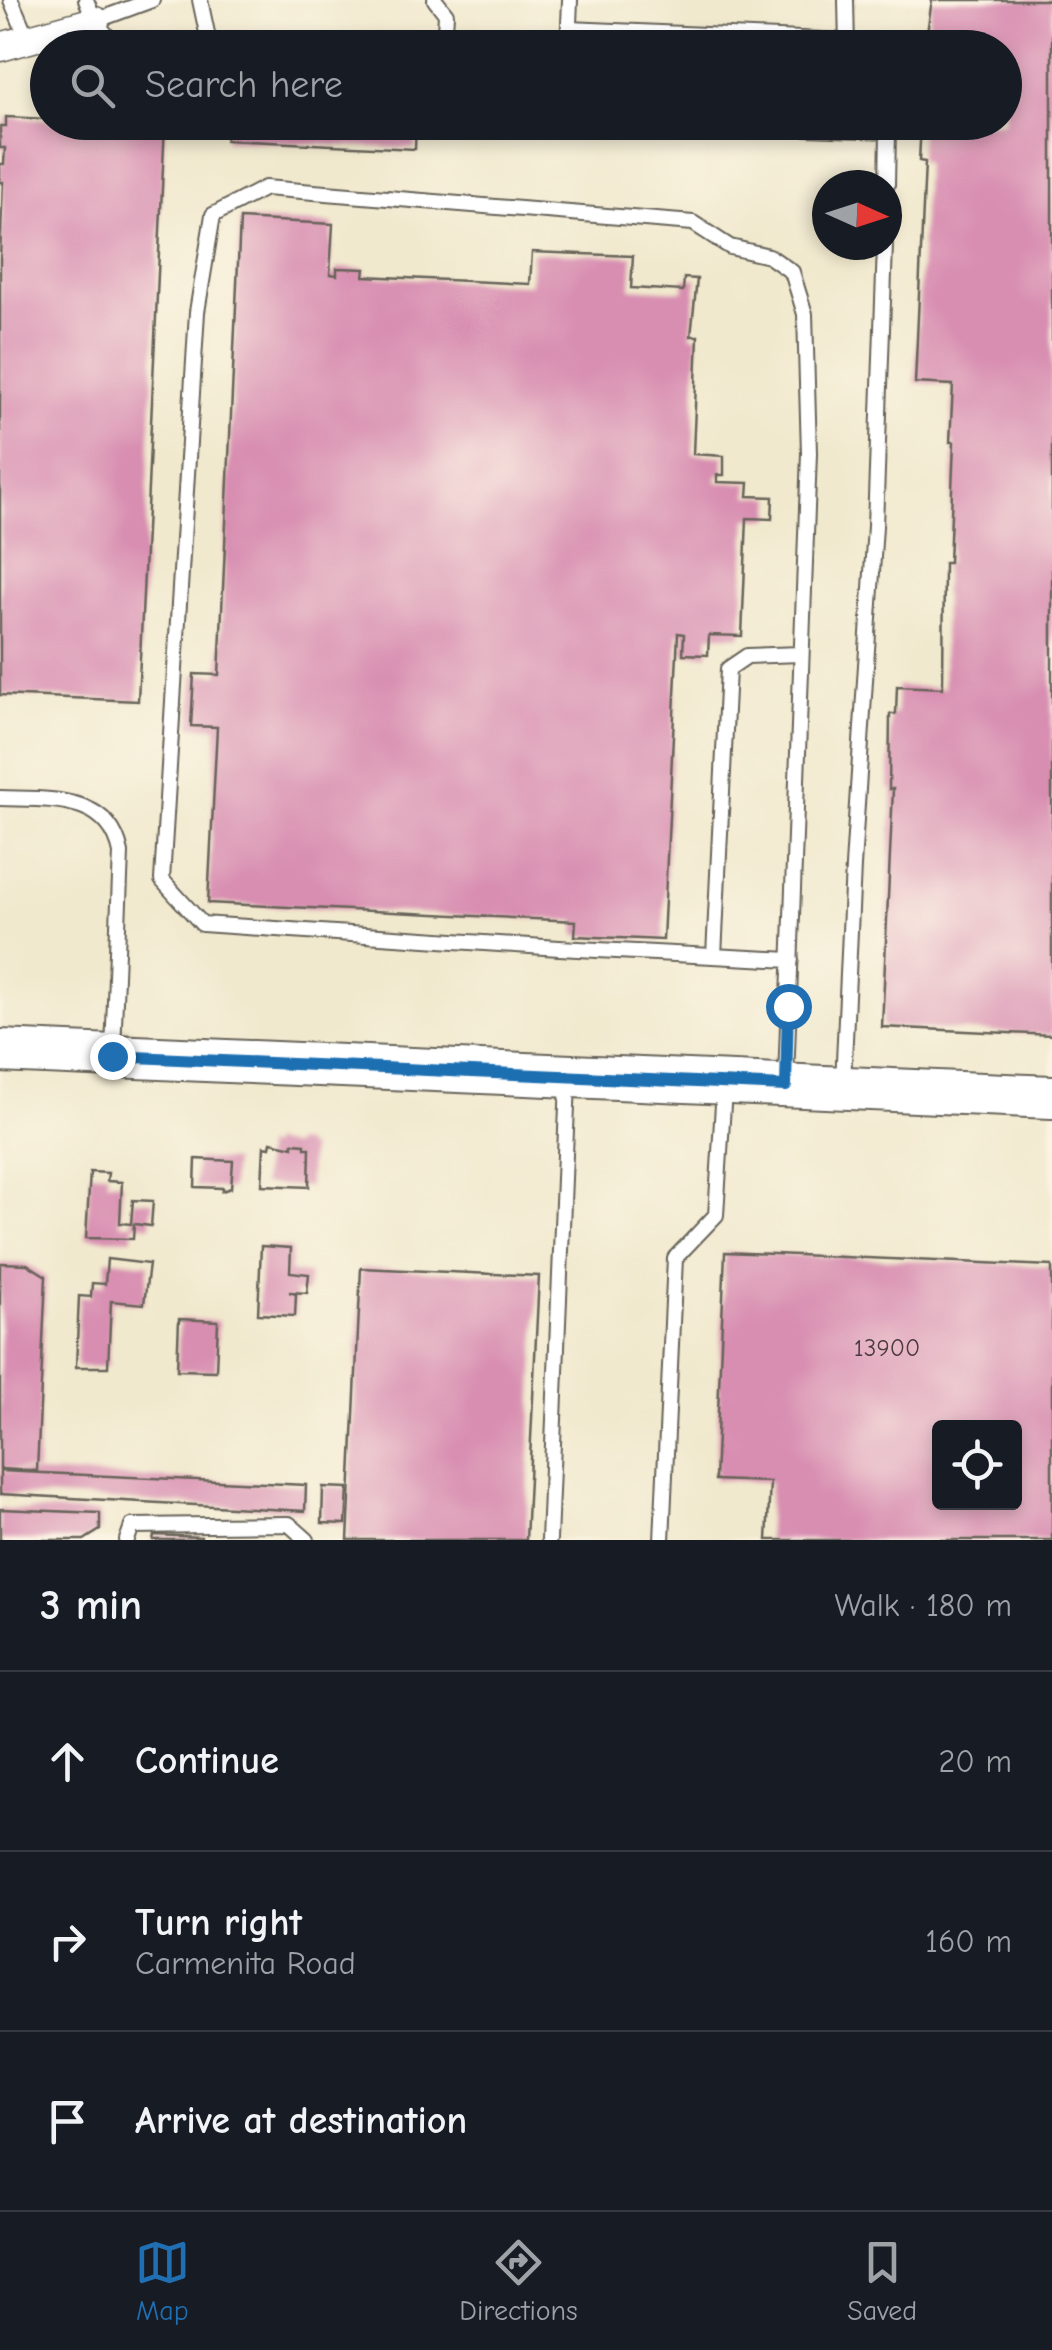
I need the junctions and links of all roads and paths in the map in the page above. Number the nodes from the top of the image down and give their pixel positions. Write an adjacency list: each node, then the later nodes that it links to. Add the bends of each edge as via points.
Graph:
1 (11, 0): 14 (lane)
2 (152, 0): 7 (lane)
3 (200, 0): 10 (lane)
4 (435, 0): 11 (lane, via 446,14)
5 (570, 0): 8 (lane)
6 (846, 0): 13 (lane)
7 (91, 11): 9 (street)
8 (569, 28): 12 (lane)
9 (50, 30)
10 (205, 30)
11 (445, 30)
12 (604, 30)
13 (847, 30)
14 (28, 40): 15 (street)
15 (0, 47)
16 (885, 140): 17 (lane)
17 (886, 170)
18 (884, 260): 28 (lane, via 876,526)
19 (802, 654): 21 (lane, via 748,656 728,669); 21 (lane, via 809,453 805,314 792,272 769,256 730,247 693,223 265,188 213,214 197,312 162,880 202,924); 22 (lane)
20 (0, 798): 24 (lane, via 82,804 116,839 121,853)
21 (714, 956): 22 (lane)
22 (790, 960): 27 (lane)
23 (0, 1051): 24 (main road)
24 (112, 1056): 25 (main road)
25 (568, 1076): 26 (main road); 32 (lane)
26 (724, 1083): 27 (main road); 33 (lane, via 716,1214 675,1258)
27 (786, 1086): 28 (main road)
28 (842, 1088): 29 (main road)
29 (1052, 1098)
30 (127, 1540): 31 (lane, via 132,1526 289,1524)
31 (307, 1540)
32 (549, 1540)
33 (662, 1540)

